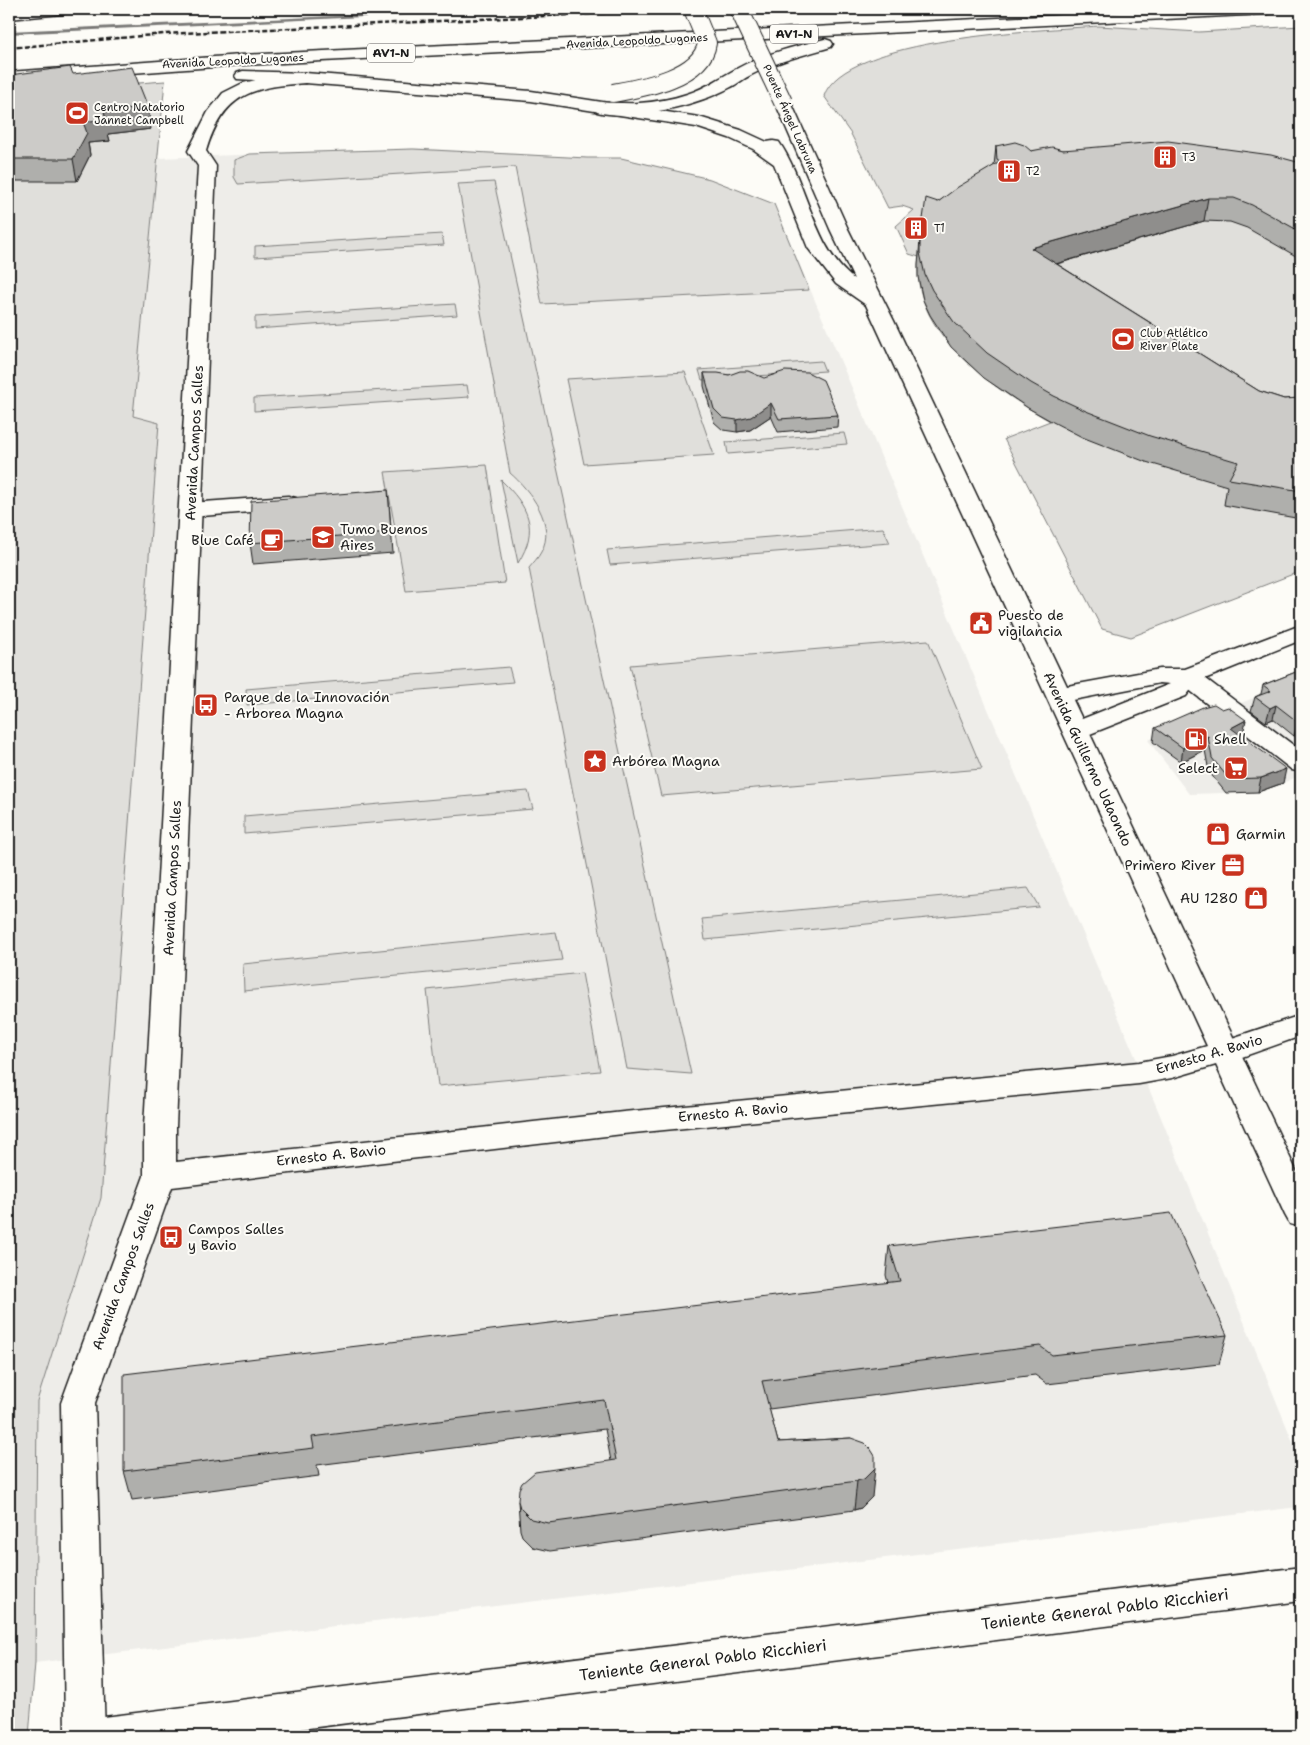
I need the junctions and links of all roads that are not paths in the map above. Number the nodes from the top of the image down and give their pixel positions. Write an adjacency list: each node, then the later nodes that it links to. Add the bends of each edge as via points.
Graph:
1 (62, 9): 5 (main road)
2 (693, 9): 10 (main road, bridge, via 707,41 706,50 694,65 681,74 649,86 612,94)
3 (739, 9): 12 (main road, Puente Ángel Labruna, bridge)
4 (1266, 9): 6 (main road, Avenida Leopoldo Lugones / AV1-N)
5 (9, 14)
6 (930, 27): 7 (main road, Avenida Leopoldo Lugones / AV1-N, via 232,60); 11 (main road, via 841,40 792,53 745,71 695,97 670,104)
7 (31, 75): 8 (main road, Avenida Leopoldo Lugones / AV1-N); 9 (main road)
8 (9, 77)
9 (305, 78): 10 (main road); 15 (main road, Avenida Campos Salles, via 276,80 248,87 222,102 197,151 207,166)
10 (531, 96): 11 (main road)
11 (603, 108): 13 (main road, Avenida Guillermo Udaondo, via 699,122 778,154 817,248 843,280)
12 (839, 229): 13 (main road, Avenida Guillermo Udaondo)
13 (874, 302): 18 (main road, Avenida Guillermo Udaondo)
14 (302, 502): 15 (main road)
15 (190, 510): 23 (main road, Avenida Campos Salles)
16 (1301, 632): 17 (main road)
17 (1188, 677): 18 (main road, via 1160,676); 19 (main road, via 1177,690); 20 (main road)
18 (1058, 695): 19 (main road, Avenida Guillermo Udaondo)
19 (1075, 731): 22 (main road, Avenida Guillermo Udaondo)
20 (1301, 764)
21 (1301, 1025): 22 (main road, Ernesto A. Bavio)
22 (1225, 1052): 23 (main road, Ernesto A. Bavio, via 1140,1073 623,1122); 24 (main road, Avenida Guillermo Udaondo)
23 (160, 1176): 26 (main road, Avenida Campos Salles, via 78,1403)
24 (1301, 1215)
25 (1301, 1584): 27 (main road, Teniente General Pablo Ricchieri)
26 (85, 1736)
27 (104, 1736)

